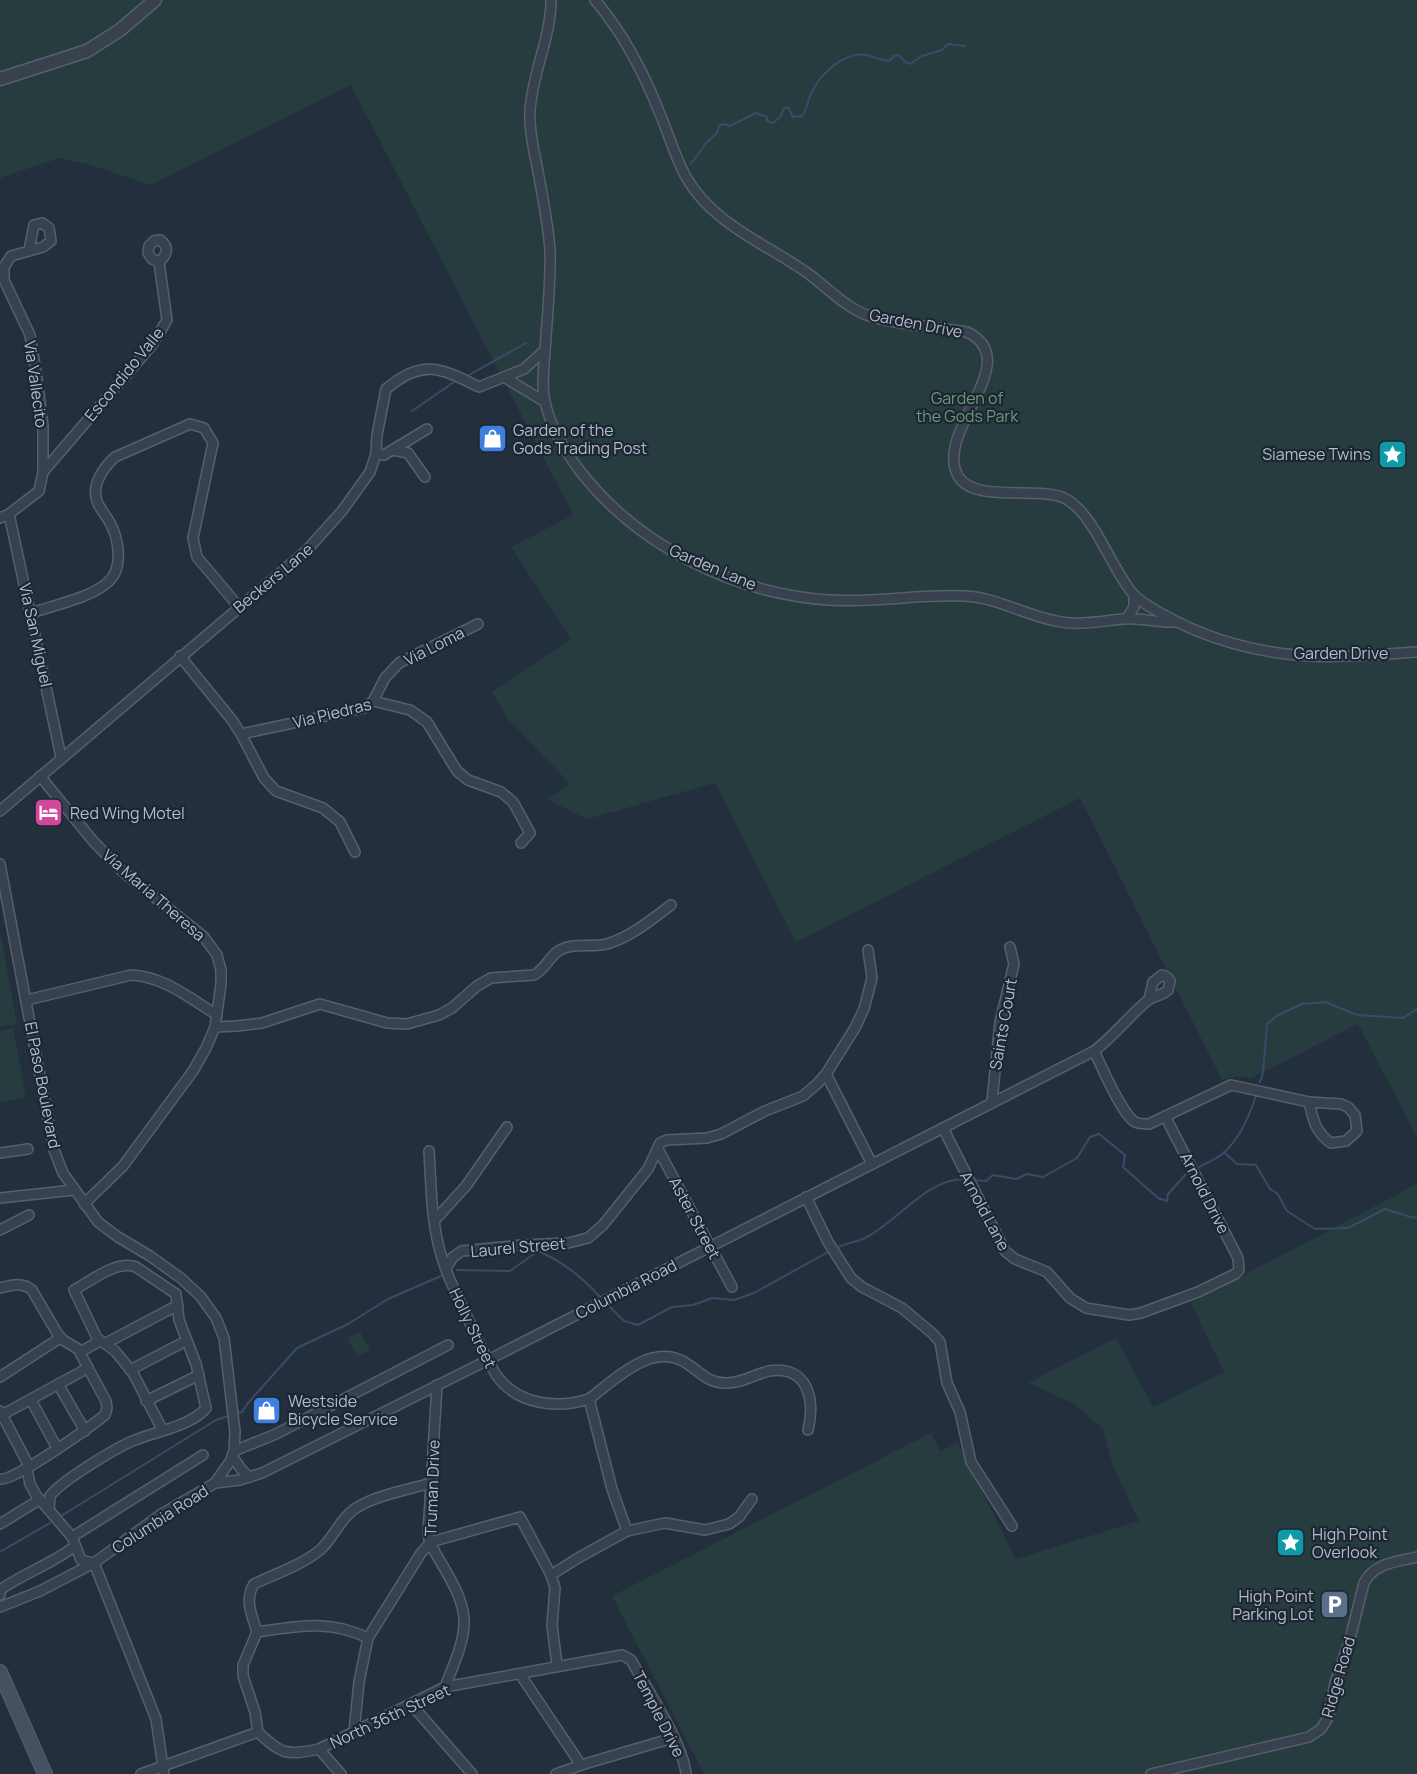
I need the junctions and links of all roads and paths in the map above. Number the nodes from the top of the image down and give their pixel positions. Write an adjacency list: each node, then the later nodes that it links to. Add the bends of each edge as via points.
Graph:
1 (155, 0): 4 (street, via 87,51)
2 (551, 0): 7 (street, Garden Lane, via 530,120 549,246)
3 (595, 0): 16 (street, Garden Drive, via 635,58 694,190 716,214 866,315 975,336 987,354 987,374 966,414 955,450 958,476 985,490 1054,495 1074,504)
4 (0, 79)
5 (29, 250): 13 (street, Via Vallecito, via 11,256 4,267 4,280 30,335 43,426)
6 (159, 262): 13 (street, Escondido Valle, via 167,320 152,345)
7 (545, 350): 8 (street, Beckers Lane, via 530,365); 9 (street, Garden Lane)
8 (504, 377): 9 (street); 12 (street, Beckers Lane, via 479,387 433,368 401,377 386,389)
9 (545, 402): 19 (street, Garden Lane, via 563,447 610,506 647,536 743,582 779,593 828,600 965,596 987,599 1058,622)
10 (428, 429): 11 (street)
11 (393, 450): 12 (street); 14 (street, via 408,453)
12 (376, 454): 17 (street, Beckers Lane, via 370,472 321,536)
13 (43, 472): 15 (street, Via Vallecito, via 39,491)
14 (425, 477)
15 (5, 516): 18 (street, Via San Miguel)
16 (1134, 595): 19 (street, via 1134,607); 20 (street, Garden Drive)
17 (239, 607): 18 (street, via 197,558 193,538 213,443 204,428 190,424 115,457 99,478 96,498 118,547 116,570 110,581 80,596); 23 (street, Beckers Lane)
18 (31, 612): 26 (street, Via San Miguel)
19 (1126, 618): 20 (street, Garden Lane)
20 (1173, 622): 22 (street, Garden Drive, via 1210,637 1274,652 1308,656)
21 (477, 624): 24 (street, Via Loma, via 399,663 385,678)
22 (1417, 652)
23 (180, 657): 25 (street); 26 (street, Beckers Lane)
24 (373, 701): 25 (street, Via Piedras, via 364,708); 29 (street, Via Piedras, via 410,710 427,722 457,771 513,802 530,833)
25 (241, 734): 30 (street, via 264,778 276,791 323,808 340,822)
26 (61, 757): 27 (street, Beckers Lane)
27 (40, 776): 28 (street, Beckers Lane); 37 (street, Via Maria Theresa, via 123,872 213,948 220,970)
28 (0, 811)
29 (521, 843)
30 (355, 852)
31 (0, 864): 36 (street, El Paso Boulevard)
32 (671, 905): 38 (street, via 613,942 560,950 534,975 491,978 452,1008 421,1021 394,1025 320,1004 262,1023)
33 (1010, 947): 41 (street, Saints Court, via 1014,964 1000,1022)
34 (868, 950): 40 (street, via 872,978 868,999)
35 (1149, 999): 39 (street, Columbia Road)
36 (27, 1000): 37 (street, via 143,975 163,982); 51 (street, El Paso Boulevard, via 54,1150)
37 (218, 1015): 38 (street, Via Maria Theresa)
38 (215, 1027): 54 (street, Via Maria Theresa, via 194,1071 146,1137)
39 (1094, 1051): 41 (street, Columbia Road); 43 (street, via 1123,1108 1134,1121 1149,1124)
40 (826, 1074): 47 (street, via 803,1096 721,1134 667,1140); 50 (street)
41 (992, 1101): 45 (street, Columbia Road)
42 (1310, 1102): 42 (street, via 1313,1122 1331,1143 1346,1141 1357,1131 1355,1115 1348,1107); 43 (street, via 1231,1085)
43 (1165, 1116): 60 (street, Arnold Drive, via 1238,1257)
44 (507, 1127): 56 (street, via 466,1186)
45 (943, 1128): 50 (street, Columbia Road); 60 (street, Arnold Lane, via 1005,1251 1047,1272 1086,1308 1129,1315 1141,1313 1198,1292)
46 (28, 1149): 49 (street)
47 (658, 1149): 58 (street, Aster Street); 59 (street, Laurel Street, via 648,1169 588,1238 462,1251)
48 (429, 1151): 56 (street, Holly Street)
49 (0, 1153)
50 (872, 1164): 52 (street, Columbia Road)
51 (74, 1190): 53 (street); 54 (street, El Paso Boulevard)
52 (806, 1197): 58 (street, Columbia Road); 95 (street, via 850,1278 902,1308 940,1342 970,1462)
53 (0, 1198)
54 (84, 1204): 84 (street, El Paso Boulevard, via 107,1229 182,1279 210,1308 224,1338 234,1420)
55 (29, 1215): 57 (street)
56 (434, 1221): 59 (street, Holly Street)
57 (0, 1230)
58 (710, 1246): 61 (street, Aster Street); 69 (street, Columbia Road)
59 (446, 1268): 69 (street, Holly Street)
60 (1239, 1270)
61 (732, 1287)
62 (0, 1288): 64 (street, via 22,1284 32,1290)
63 (178, 1305): 65 (street); 66 (street); 66 (street, via 173,1290 136,1267 116,1268 74,1290)
64 (60, 1338): 68 (street); 73 (street)
65 (186, 1341): 71 (street); 72 (street)
66 (103, 1342): 68 (street); 71 (street)
67 (448, 1346): 84 (street)
68 (80, 1352): 70 (street)
69 (488, 1360): 75 (street, Columbia Road); 76 (street, Holly Street, via 506,1386 524,1397 559,1405)
70 (88, 1368): 74 (street); 81 (street, via 107,1408 105,1415)
71 (130, 1370): 78 (street)
72 (198, 1375): 78 (street); 82 (street, via 206,1408)
73 (0, 1377)
74 (58, 1384): 77 (street); 81 (street)
75 (437, 1385): 87 (street, Columbia Road); 90 (street, Truman Drive)
76 (589, 1399): 80 (street, via 633,1366 663,1356 680,1359 708,1379 723,1383 785,1372 809,1390 812,1414); 96 (street)
77 (31, 1400): 79 (street); 83 (street)
78 (146, 1401): 82 (street)
79 (1, 1414): 86 (street)
80 (808, 1430)
81 (86, 1431): 83 (street)
82 (163, 1431): 93 (street, via 130,1442 65,1482 50,1496)
83 (57, 1448): 86 (street)
84 (233, 1453): 87 (street); 89 (street)
85 (203, 1455): 97 (street)
86 (28, 1467): 88 (street, via 6,1480); 92 (street, via 30,1484)
87 (249, 1477): 89 (street, Columbia Road)
88 (0, 1479)
89 (215, 1483): 100 (street, Columbia Road, via 160,1515)
90 (431, 1484): 98 (street, Truman Drive); 104 (street, via 354,1509 313,1555 254,1584 248,1601)
91 (752, 1499): 96 (street, via 740,1517 718,1527 705,1530 665,1523)
92 (39, 1500): 93 (street); 94 (street)
93 (49, 1510): 97 (street)
94 (0, 1524)
95 (1012, 1526)
96 (627, 1531): 101 (street)
97 (74, 1542): 100 (street, via 80,1558); 102 (street, via 47,1564 0,1590)
98 (430, 1543): 101 (street, via 520,1517); 105 (street); 110 (street, Truman Drive, via 464,1616 462,1639)
99 (1417, 1557): 124 (street, Ridge Road, via 1383,1565 1368,1575 1335,1683 1329,1716 1318,1732)
100 (94, 1563): 103 (street, Columbia Road); 117 (street, via 156,1719)
101 (551, 1575): 107 (street)
102 (0, 1595)
103 (0, 1607)
104 (257, 1632): 105 (street, via 315,1624); 112 (street, via 243,1665 243,1676)
105 (368, 1638): 113 (street)
106 (627, 1656): 107 (street, North 36th Street); 114 (street, Temple Drive)
107 (557, 1665): 109 (street, North 36th Street)
108 (0, 1672): 118 (main road)
109 (520, 1674): 110 (street, North 36th Street); 116 (street)
110 (445, 1688): 111 (street, North 36th Street)
111 (411, 1704): 113 (street, North 36th Street); 121 (street)
112 (258, 1732): 115 (street, North 36th Street, via 279,1751); 117 (street)
113 (354, 1732): 115 (street, North 36th Street)
114 (673, 1738): 116 (street); 123 (street, Temple Drive)
115 (319, 1749): 120 (street)
116 (581, 1765): 122 (street)
117 (164, 1769): 119 (street)
118 (45, 1774)
119 (141, 1774)
120 (341, 1774)
121 (472, 1774)
122 (556, 1774)
123 (687, 1774)
124 (1150, 1774)

